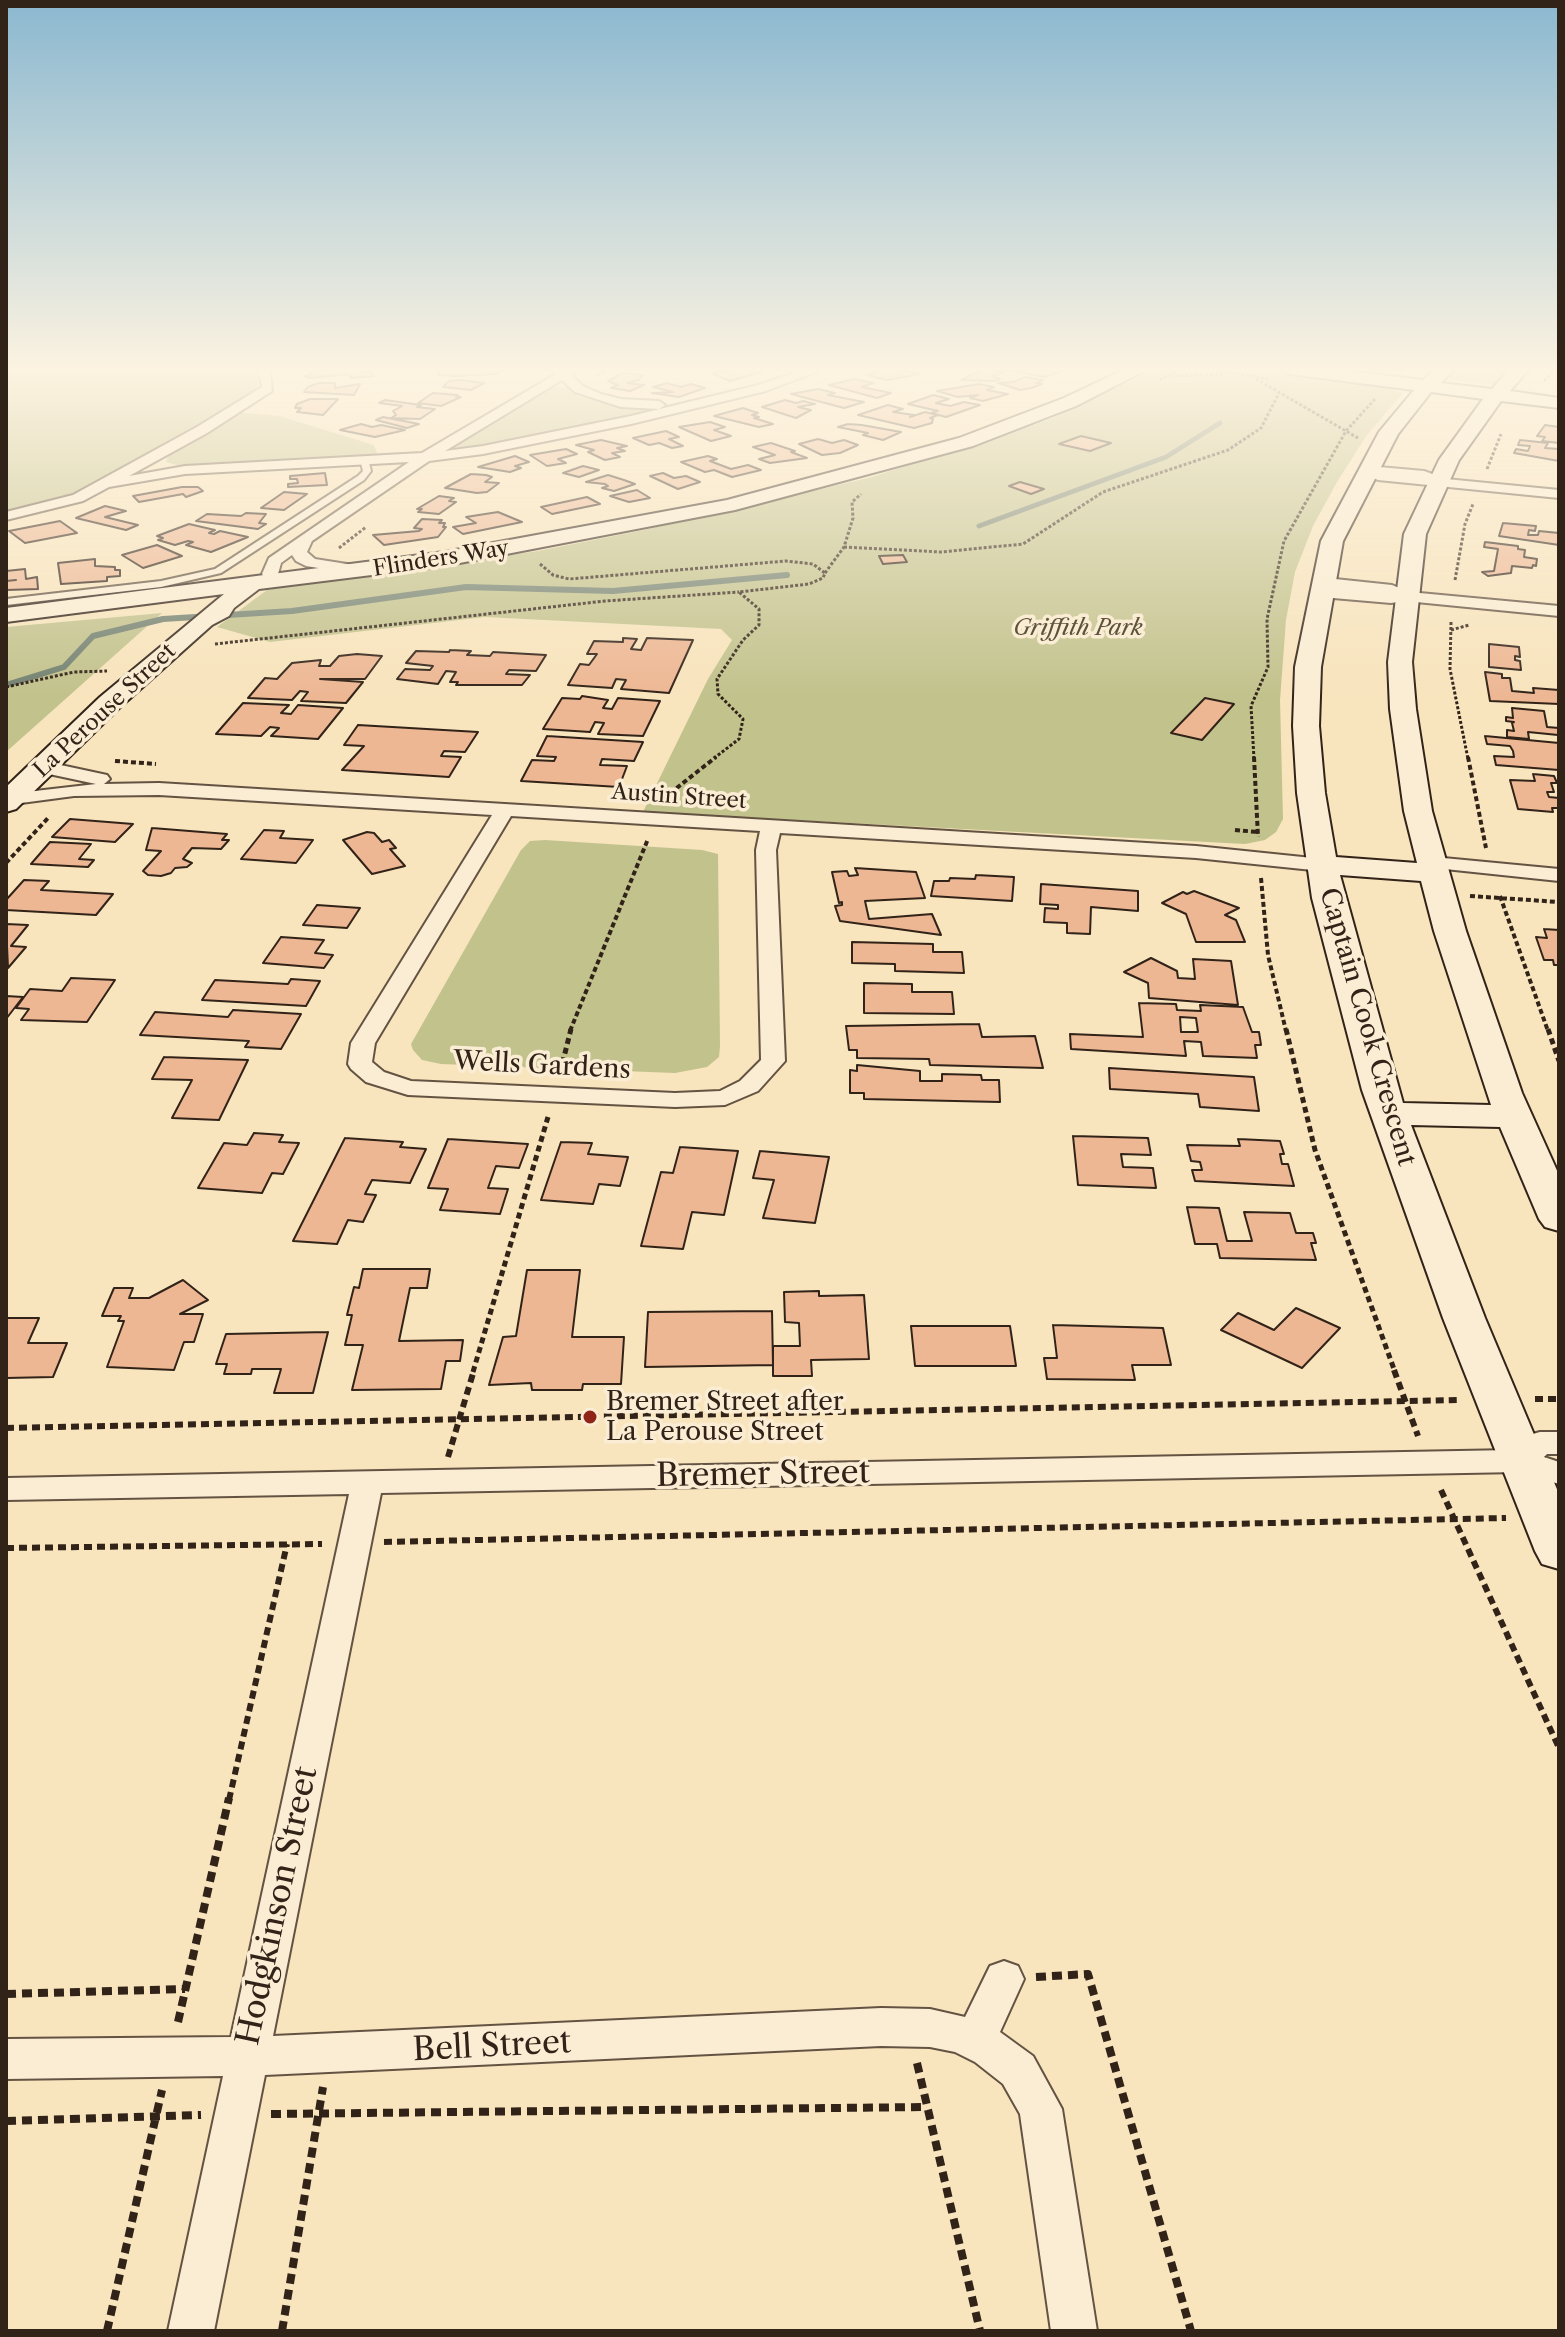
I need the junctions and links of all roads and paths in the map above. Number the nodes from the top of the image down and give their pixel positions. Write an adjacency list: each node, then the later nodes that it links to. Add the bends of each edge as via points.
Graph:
1 (119, 478): 11 (street)
2 (138, 478): 11 (street)
3 (361, 478): 26 (lane, via 218,571 178,582)
4 (395, 478): 15 (street)
5 (839, 478): 18 (main road, Flinders Way, via 622,528)
6 (1144, 478): 16 (path, via 1103,492 1023,544 941,552)
7 (1319, 478): 39 (path, via 1284,541 1267,619 1268,667 1251,706)
8 (1364, 478): 22 (main road, Captain Cook Crescent, via 1332,541)
9 (1420, 478): 10 (street)
10 (1439, 479): 13 (street); 25 (main road, via 1415,534)
11 (110, 483): 14 (street, via 50,507)
12 (867, 490): 16 (path, via 852,502)
13 (1559, 494)
14 (6, 516)
15 (305, 541): 18 (street, via 299,552 311,563); 20 (street, via 274,561 270,574)
16 (844, 547): 19 (path)
17 (534, 560): 19 (path, via 553,575 569,579 786,561 813,564)
18 (370, 570): 20 (main road, Flinders Way)
19 (825, 573): 23 (path, via 809,584)
20 (276, 582): 21 (main road, Flinders Way)
21 (251, 585): 24 (main road, Flinders Way); 29 (main road, La Perouse Street)
22 (1321, 587): 25 (street, via 1333,593); 40 (main road, Captain Cook Crescent, via 1308,667 1306,726)
23 (739, 592): 29 (path); 37 (path, via 759,609 759,625 717,679 718,694 743,719 739,739 657,803)
24 (181, 594): 28 (main road, Flinders Way); 29 (main road, via 202,603)
25 (1406, 596): 27 (street); 42 (main road, via 1400,662 1403,709 1418,811)
26 (6, 602)
27 (1559, 611)
28 (6, 615)
29 (207, 623): 32 (main road, La Perouse Street, via 109,703)
30 (118, 671): 31 (path, via 74,672)
31 (6, 687)
32 (42, 767): 33 (street, Austin Street); 34 (main road, La Perouse Street)
33 (159, 789): 34 (street, Austin Street, via 80,789); 35 (street, Austin Street)
34 (7, 801)
35 (505, 810): 37 (street, Austin Street); 47 (street, Wells Gardens, via 363,1043 360,1064 375,1077 408,1088)
36 (49, 817): 41 (path)
37 (653, 819): 38 (street, Austin Street); 47 (path, via 574,1016)
38 (771, 826): 40 (street, Austin Street); 47 (street, Wells Gardens, via 766,850 773,1061 764,1073 725,1098)
39 (1258, 832)
40 (1321, 860): 42 (main road); 48 (main road, Captain Cook Crescent, via 1334,926)
41 (6, 863)
42 (1434, 868): 43 (street, via 1494,877); 49 (main road)
43 (1559, 875)
44 (1262, 882): 53 (path, via 1268,955 1315,1150)
45 (1559, 902): 46 (path, via 1500,899)
46 (1559, 1061)
47 (555, 1095): 54 (path)
48 (1384, 1102): 49 (main road); 52 (main road, Captain Cook Crescent)
49 (1509, 1104): 50 (main road)
50 (1559, 1219)
51 (1559, 1399): 52 (path)
52 (1496, 1400): 53 (path); 57 (main road, Captain Cook Crescent)
53 (1403, 1402): 54 (path); 58 (path)
54 (458, 1419): 55 (path); 60 (path)
55 (6, 1428)
56 (1559, 1443): 57 (street, Bremer Street, via 1540,1443)
57 (1520, 1461): 58 (street, Bremer Street); 59 (street, Bremer Street); 67 (main road, Captain Cook Crescent)
58 (1429, 1463): 60 (street, Bremer Street); 63 (path)
59 (1559, 1473)
60 (442, 1481): 61 (street, Bremer Street)
61 (367, 1482): 62 (street, Bremer Street); 64 (street, Hodgkinson Street)
62 (6, 1489)
63 (1455, 1520): 64 (path); 68 (path)
64 (354, 1543): 65 (path); 75 (street, Hodgkinson Street)
65 (287, 1544): 66 (path); 70 (path)
66 (6, 1548)
67 (1559, 1551)
68 (1559, 1748)
69 (1004, 1979): 73 (street); 88 (path, via 1088,1974)
70 (185, 1989): 71 (path); 76 (path)
71 (6, 1994)
72 (908, 2027): 73 (street, Bell Street); 74 (street, Bell Street); 78 (path)
73 (976, 2039): 87 (street, via 1018,2070 1041,2109)
74 (328, 2055): 75 (street, Bell Street); 79 (path)
75 (246, 2057): 76 (street, Bell Street); 81 (street, Hodgkinson Street)
76 (169, 2058): 77 (street, Bell Street); 80 (path)
77 (6, 2059)
78 (927, 2107): 79 (path); 86 (path)
79 (319, 2114): 81 (path); 85 (path)
80 (157, 2115): 81 (path); 82 (path); 83 (path)
81 (234, 2115): 84 (street, Hodgkinson Street)
82 (6, 2121)
83 (107, 2331)
84 (191, 2331)
85 (282, 2331)
86 (980, 2331)
87 (1074, 2331)
88 (1191, 2331)

